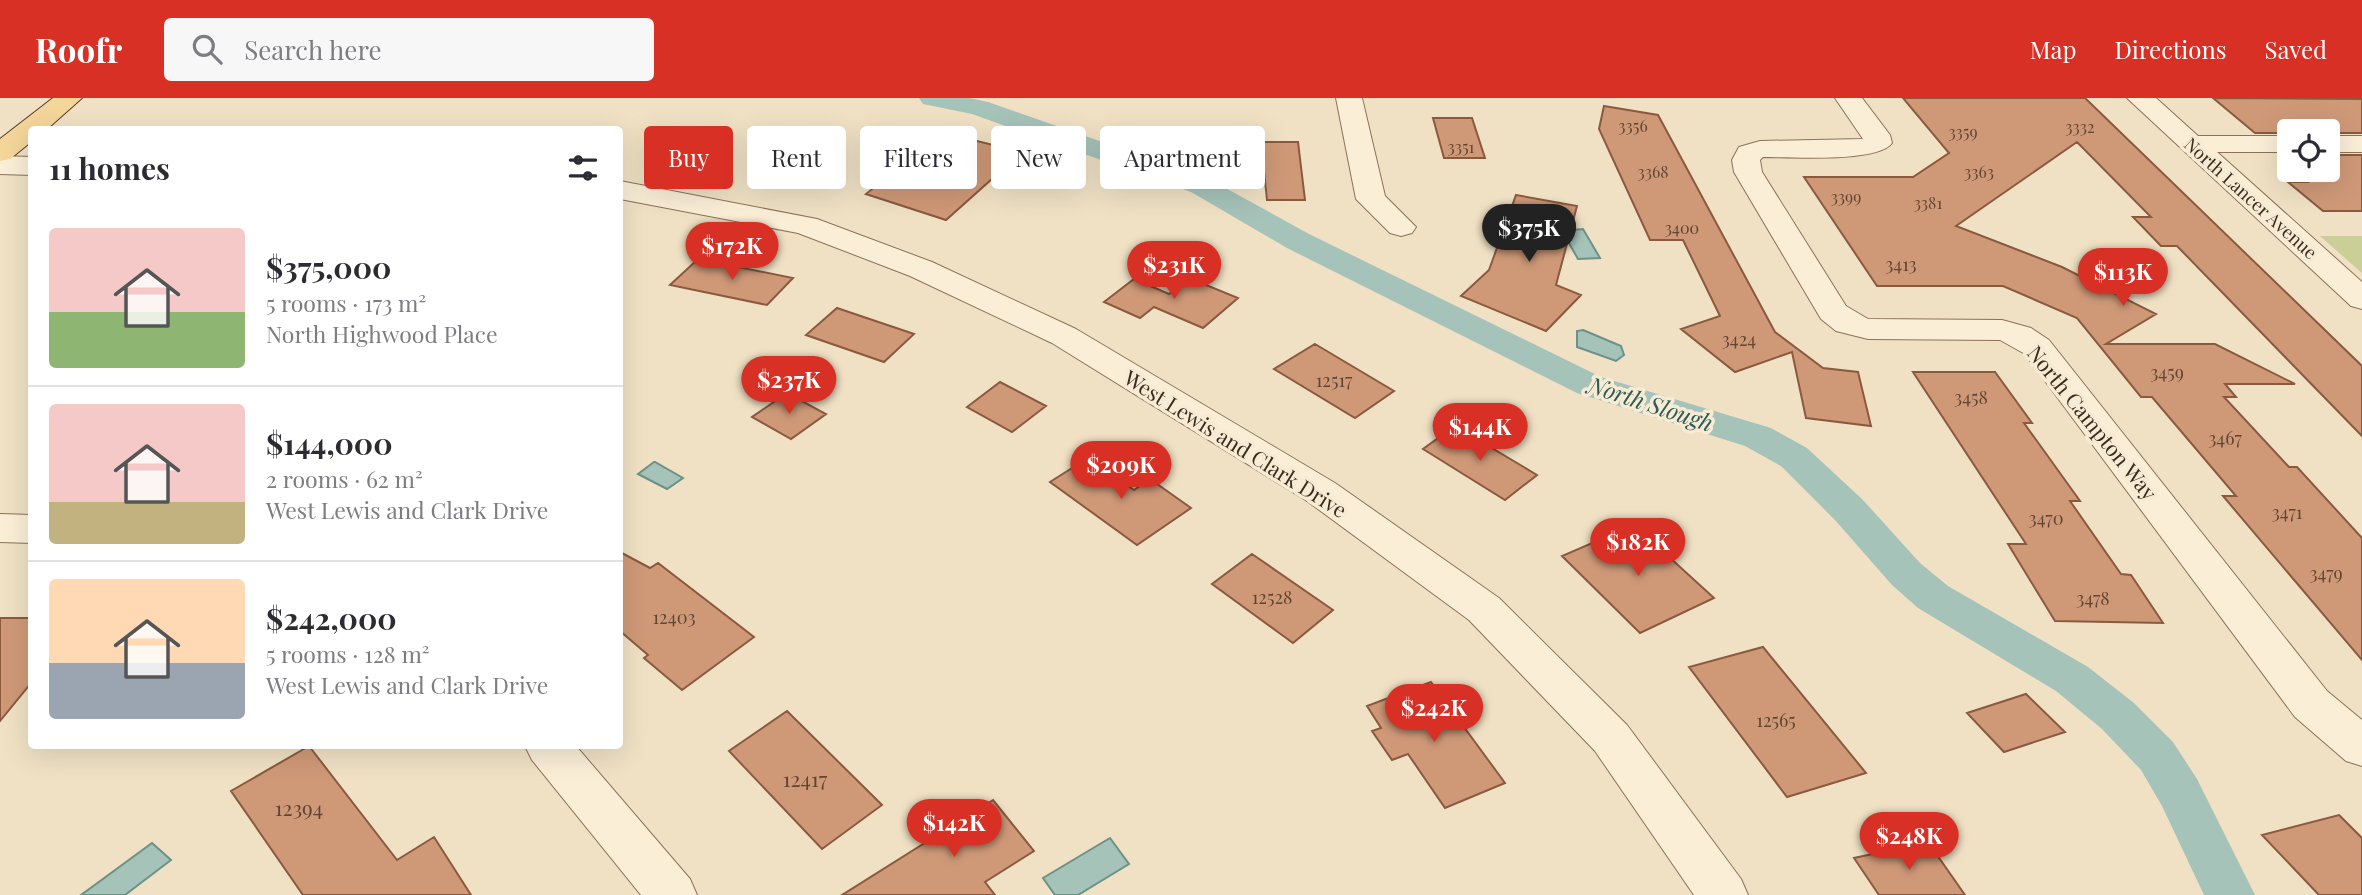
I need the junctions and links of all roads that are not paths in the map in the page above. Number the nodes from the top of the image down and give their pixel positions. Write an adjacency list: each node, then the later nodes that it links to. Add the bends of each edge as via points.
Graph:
1 (69, 98): 5 (main road)
2 (1349, 98): 15 (street, via 1371,199)
3 (1848, 98): 19 (street, North Campton Way, via 1878,143 1867,148 1760,149 1749,153 1746,160 1748,173 1833,312 1849,324 1868,329 2002,330 2037,347 2311,704)
4 (2140, 98): 7 (street, North Lancer Avenue)
5 (34, 126)
6 (28, 131): 11 (main road)
7 (2190, 144): 8 (street); 16 (street, North Lancer Avenue)
8 (2277, 144)
9 (2340, 144): 10 (street)
10 (2362, 144)
11 (0, 153)
12 (0, 165): 13 (street)
13 (28, 166)
14 (623, 191): 22 (street, West Lewis and Clark Drive, via 807,225 921,269 1064,336 1321,492 1484,609 1611,738)
15 (1401, 227)
16 (2362, 299)
17 (0, 528): 18 (street)
18 (28, 529)
19 (2362, 747)
20 (550, 749): 21 (street)
21 (672, 895)
22 (1723, 895)

